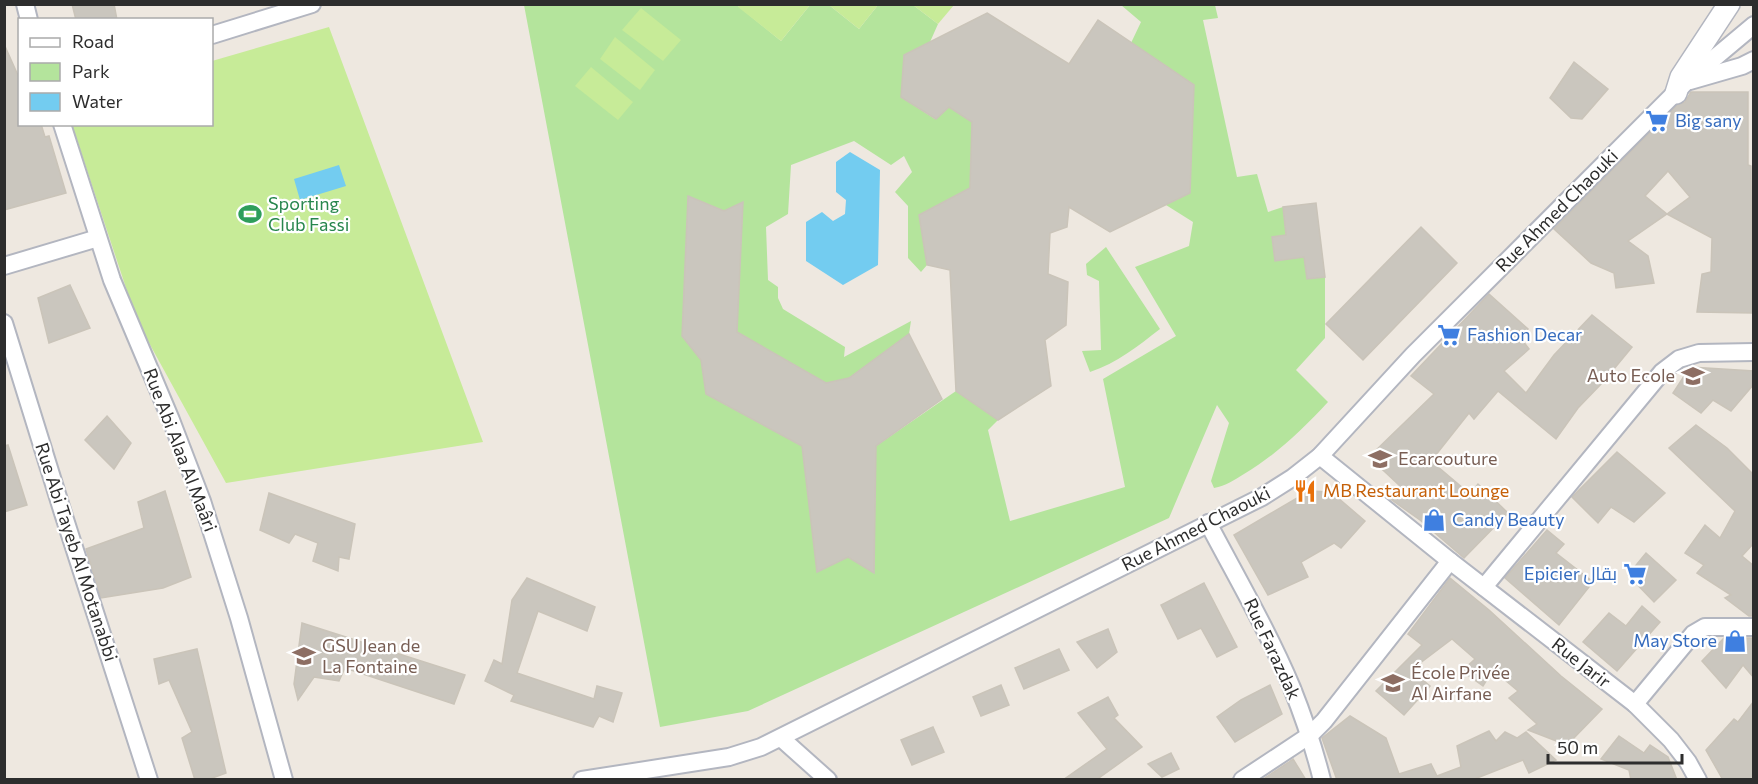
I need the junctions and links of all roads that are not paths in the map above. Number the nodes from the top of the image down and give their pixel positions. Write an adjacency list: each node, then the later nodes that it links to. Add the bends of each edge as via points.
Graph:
1 (312, 4): 4 (street)
2 (1729, 4): 6 (street, via 1681,77)
3 (1754, 25): 6 (street, Rue Ahmed Chaouki)
4 (213, 35)
5 (1754, 60): 6 (street)
6 (1681, 87): 12 (street, Rue Ahmed Chaouki, via 1413,355)
7 (64, 126): 8 (street, Rue Abi Alaa Al Maâri)
8 (98, 238): 9 (street); 21 (street, Rue Abi Alaa Al Maâri, via 202,501)
9 (4, 266)
10 (4, 323): 20 (street, Rue Abi Tayeb Al Motanabbi)
11 (1754, 352): 15 (street, via 1699,353 1679,358 1662,372)
12 (1320, 456): 13 (street, Rue Ahmed Chaouki, via 1262,497); 14 (street, Rue Jarir)
13 (1208, 524): 18 (street, Rue Farazdak, via 1272,643); 19 (street, Rue Ahmed Chaouki)
14 (1450, 561): 15 (street, Rue Jarir); 18 (street)
15 (1484, 587): 17 (street, Rue Jarir)
16 (1754, 627): 17 (street, via 1712,626 1693,634)
17 (1635, 704): 26 (street, Rue Jarir, via 1671,740)
18 (1310, 735): 24 (street); 25 (street, Rue Farazdak)
19 (781, 738): 22 (street, Rue Ahmed Chaouki, via 729,757); 23 (street)
20 (149, 780)
21 (284, 780)
22 (582, 780)
23 (828, 780)
24 (1242, 780)
25 (1323, 780)
26 (1698, 780)

